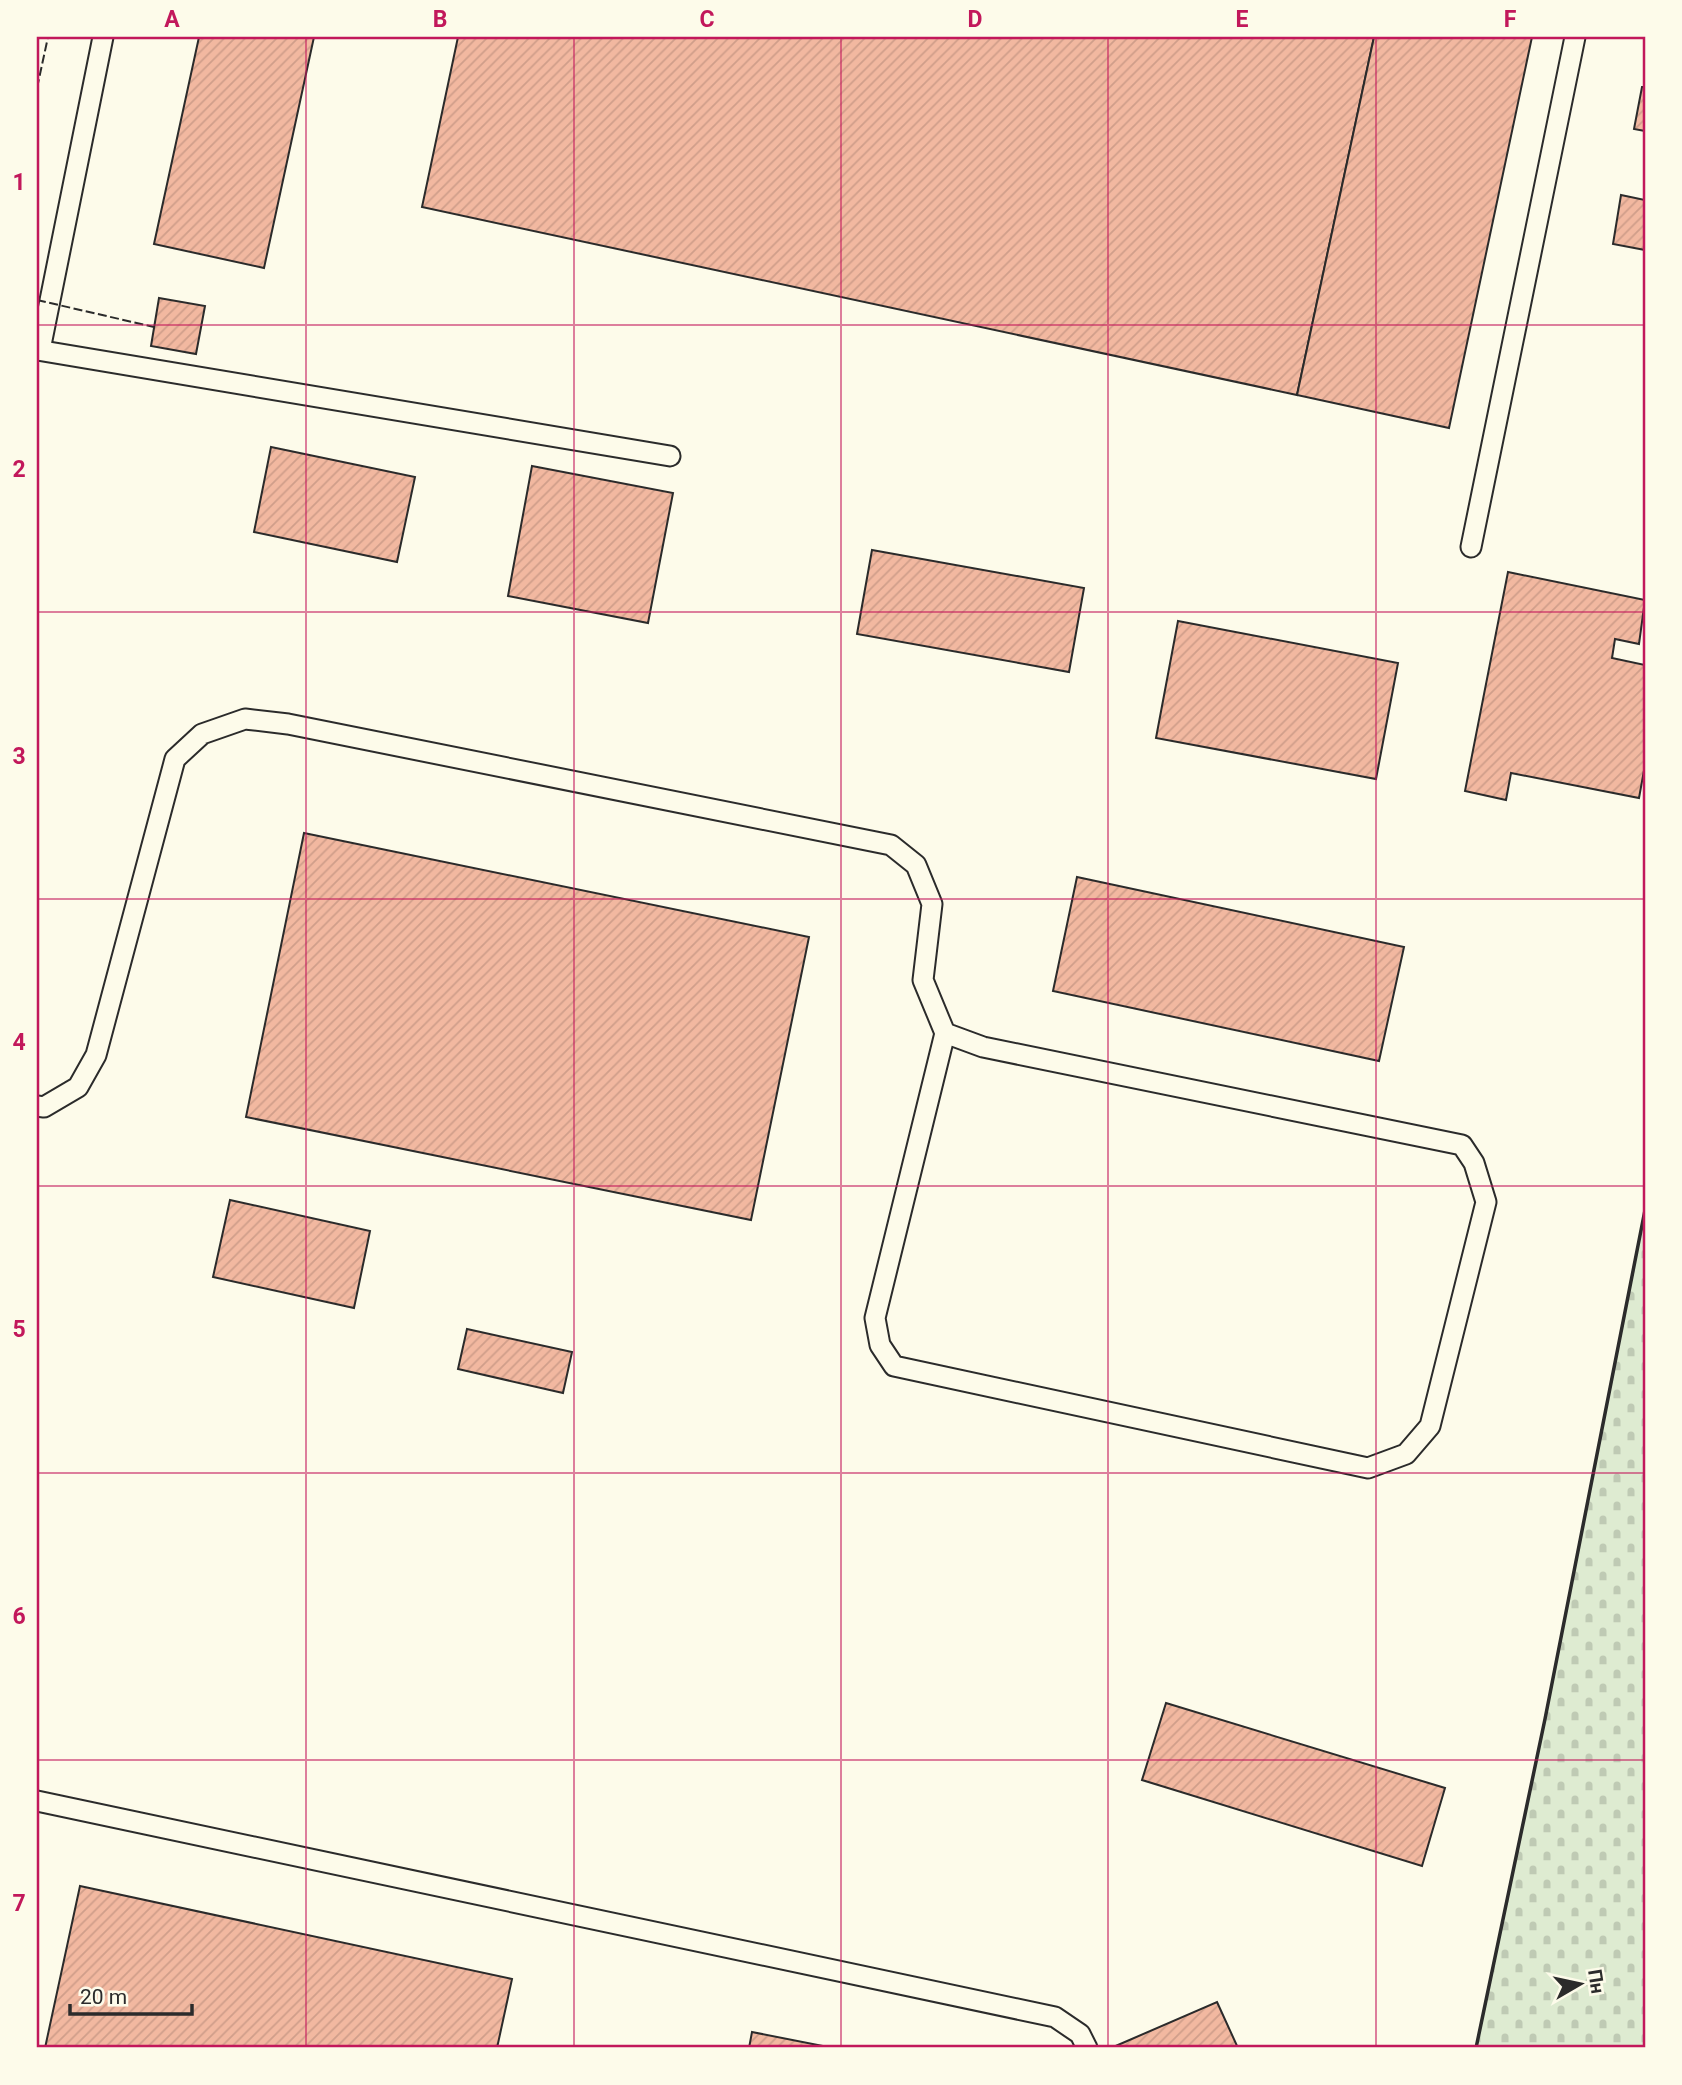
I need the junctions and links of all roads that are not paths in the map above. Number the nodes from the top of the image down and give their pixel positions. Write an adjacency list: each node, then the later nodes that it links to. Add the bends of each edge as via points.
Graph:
1 (103, 37): 3 (lane)
2 (1575, 37): 5 (lane)
3 (39, 350): 4 (lane)
4 (670, 456)
5 (1471, 547)
6 (945, 1032): 6 (lane, via 983,1047 1462,1145 1474,1163 1486,1202 1430,1426 1406,1454 1368,1468 894,1366 880,1345 875,1318); 7 (lane, via 923,980 932,904 916,865 891,845 245,719 202,734 174,759 96,1055 78,1087)
7 (37, 1107)
8 (37, 1801): 9 (lane, via 1055,2017 1080,2034)
9 (1087, 2048)

